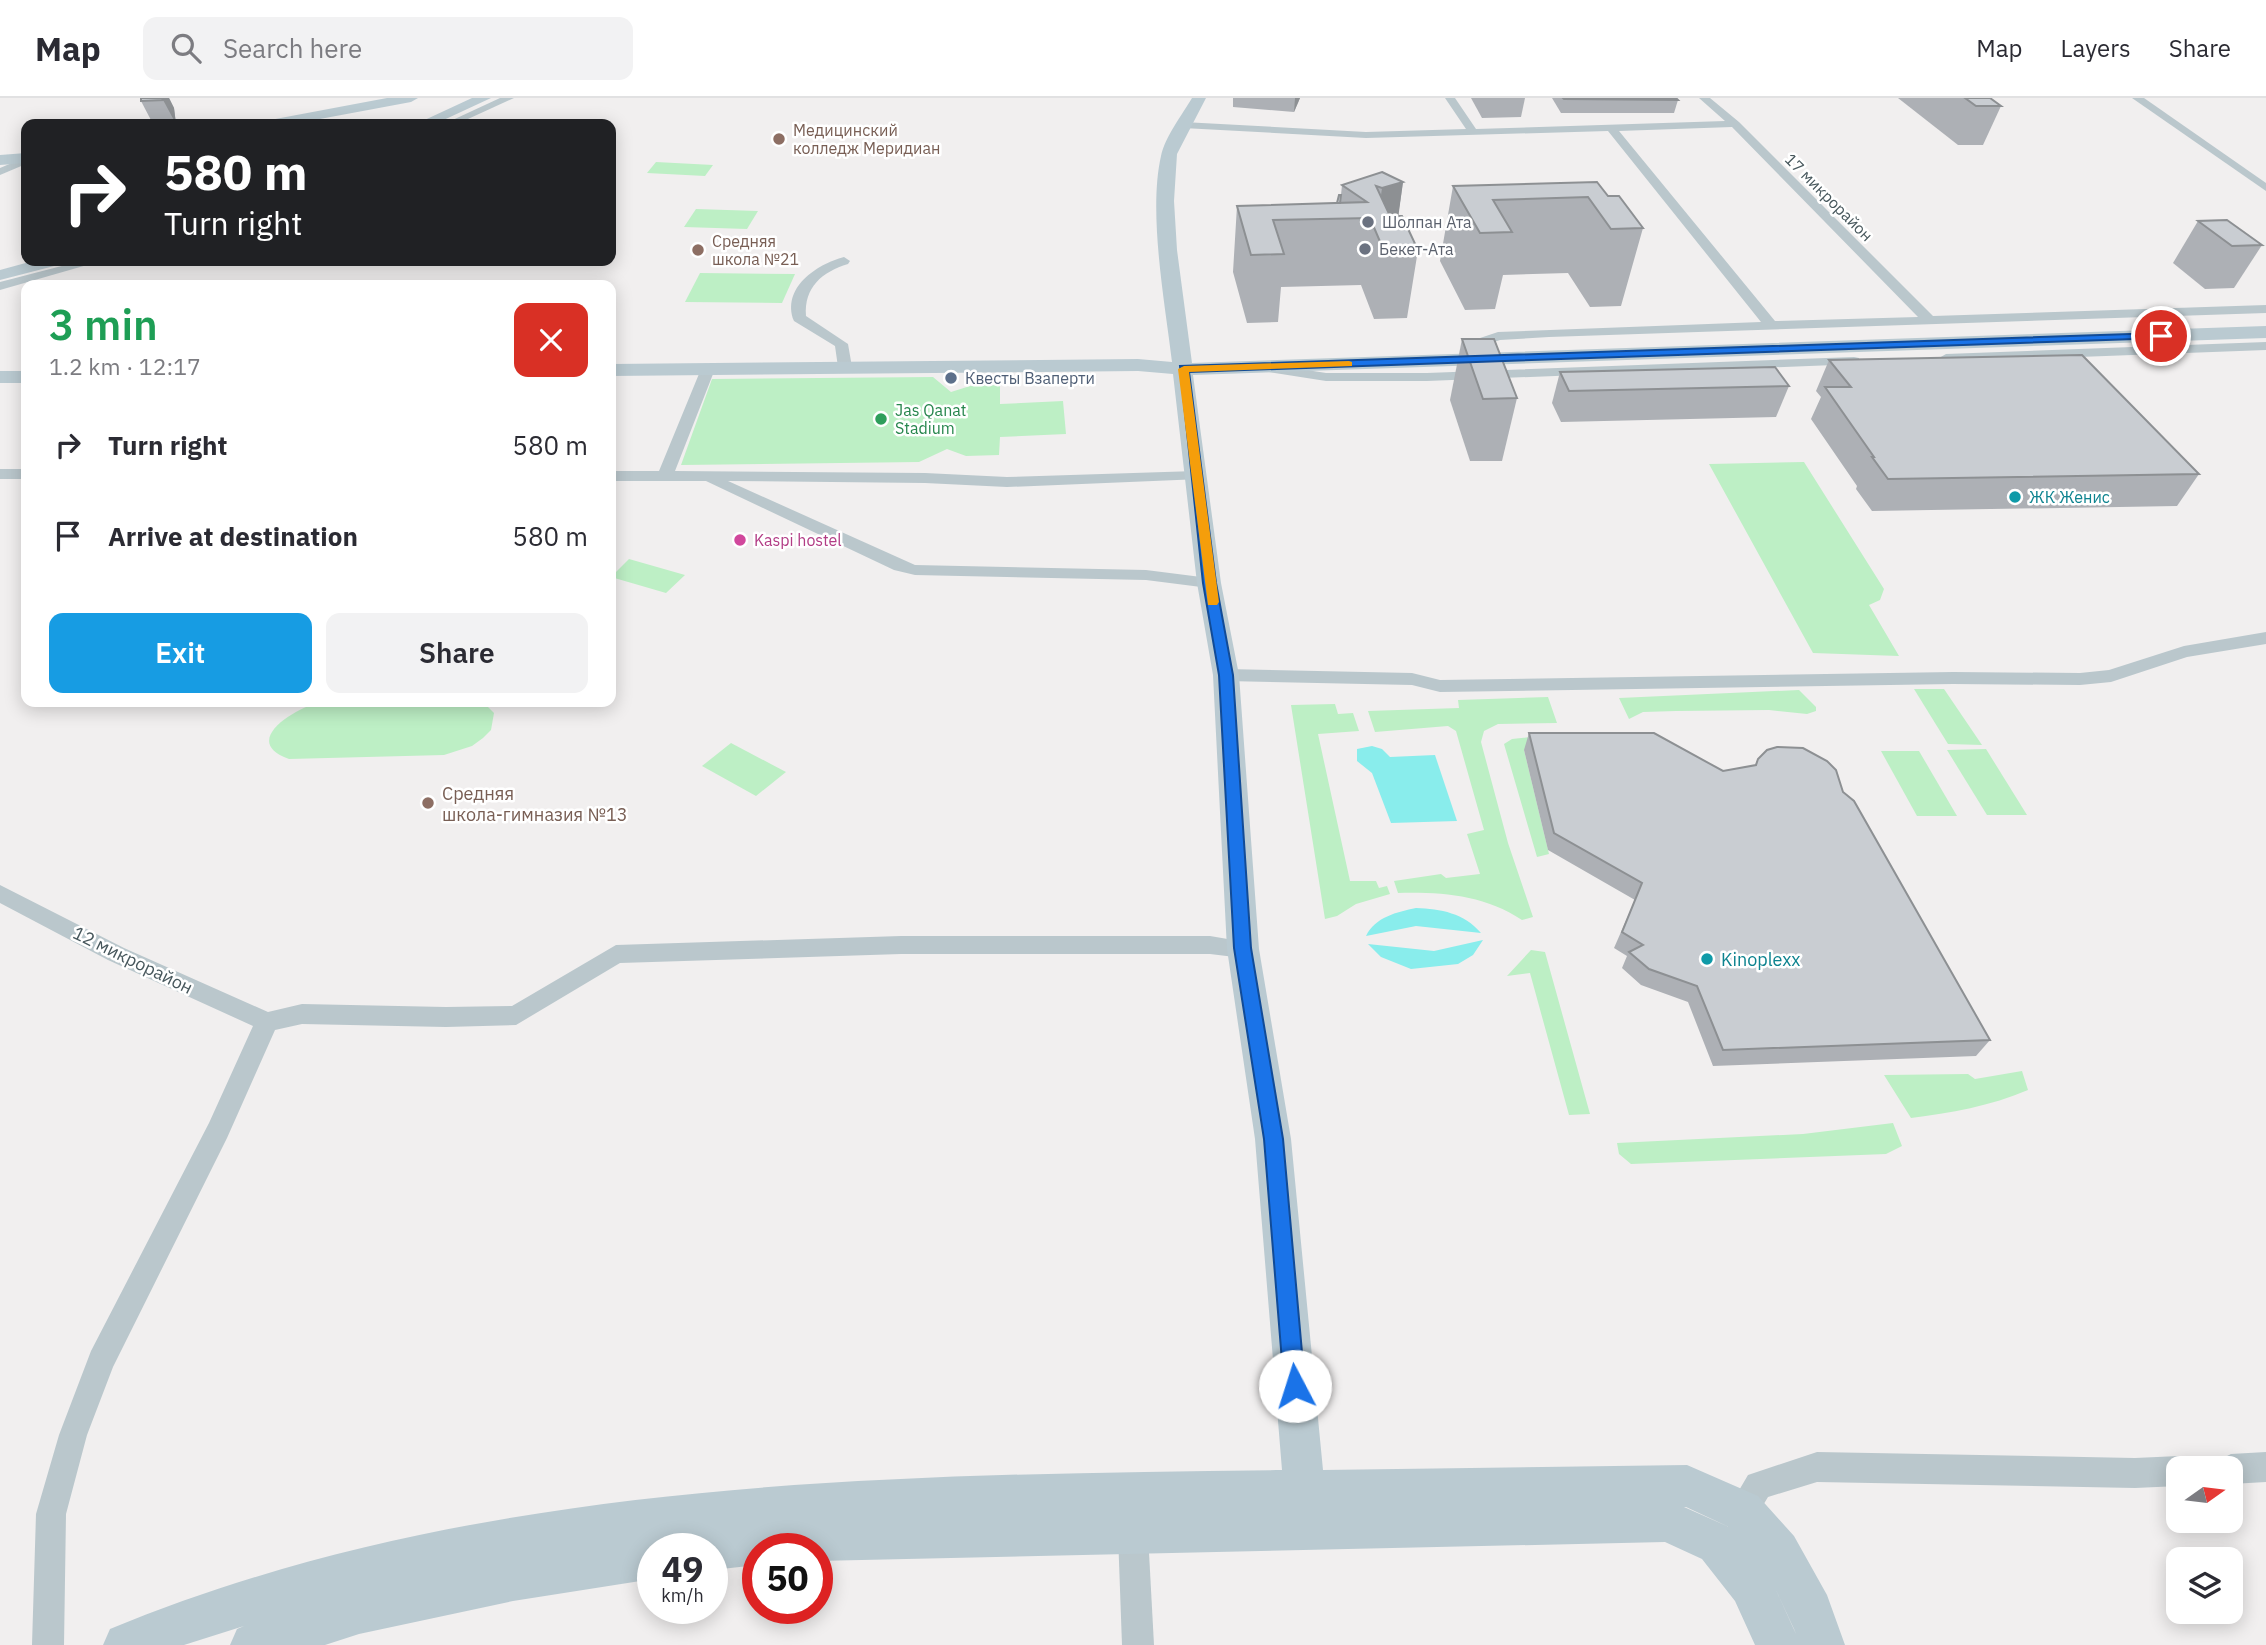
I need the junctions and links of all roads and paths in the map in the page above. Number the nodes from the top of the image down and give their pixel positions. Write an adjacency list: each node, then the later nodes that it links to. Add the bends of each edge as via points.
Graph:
1 (385, 98): 11 (main road)
2 (411, 98): 12 (main road)
3 (464, 98): 14 (main road)
4 (484, 98): 15 (main road)
5 (509, 98): 16 (street)
6 (1199, 98): 18 (main road)
7 (1450, 98): 20 (street)
8 (1704, 98): 17 (street, 17 микрорайон)
9 (2137, 98): 23 (street)
10 (437, 100): 13 (main road)
11 (283, 119)
12 (287, 119)
13 (425, 119)
14 (426, 119)
15 (427, 119)
16 (461, 119)
17 (1735, 124): 19 (street); 35 (street, 17 микрорайон)
18 (1183, 125): 20 (street, via 1366,135); 41 (main road, via 1169,154 1166,201)
19 (1610, 127): 20 (street); 36 (street)
20 (1473, 132)
21 (21, 158): 22 (main road)
22 (2, 162)
23 (2266, 188)
24 (21, 261): 28 (main road)
25 (844, 261): 42 (street, via 819,269 808,280 798,312 799,318 841,344)
26 (33, 266): 29 (main road)
27 (76, 266): 31 (street)
28 (0, 267)
29 (0, 275)
30 (21, 280): 32 (street)
31 (23, 280)
32 (0, 286)
33 (2266, 309): 35 (street)
34 (2266, 320): 38 (main road)
35 (1930, 321): 36 (street)
36 (1772, 327): 39 (street, via 1535,333 1498,336)
37 (2266, 332): 38 (main road)
38 (2023, 334): 39 (main road); 43 (main road)
39 (1470, 346): 41 (main road)
40 (2266, 346): 43 (street, via 1427,377 1326,377)
41 (1183, 362): 42 (main road); 43 (main road); 52 (main road)
42 (845, 368): 44 (main road)
43 (1269, 368)
44 (708, 369): 45 (main road); 50 (street)
45 (616, 370)
46 (0, 377): 47 (main road)
47 (21, 377)
48 (0, 474): 49 (street)
49 (21, 474)
50 (665, 476): 51 (street); 53 (street)
51 (705, 476): 52 (street, via 1007,482); 54 (street, via 915,570 1146,575)
52 (1196, 476): 54 (main road)
53 (616, 477)
54 (1209, 583): 56 (main road)
55 (2266, 638): 56 (street, via 2184,652 2111,676 2080,679 1440,687 1412,679)
56 (1226, 675): 58 (main road)
57 (0, 892): 59 (street, 12 микрорайон, via 116,954)
58 (1243, 948): 59 (street, via 908,945 616,954 516,1015 302,1014); 63 (main road, via 1273,1139)
59 (267, 1023): 69 (street, via 101,1361 73,1436 51,1514)
60 (2266, 1467): 61 (street)
61 (2244, 1468)
62 (2166, 1472): 64 (street, via 1817,1467 1758,1485)
63 (1305, 1511): 64 (main road, via 1686,1486); 65 (main road); 66 (main road, via 1666,1521); 70 (main road, via 1065,1494 741,1509 522,1538 362,1570 211,1614)
64 (1743, 1511): 66 (street); 74 (main road, via 1779,1551 1811,1611)
65 (1133, 1534): 67 (main road, via 793,1540); 72 (street)
66 (1717, 1544): 73 (main road, via 1751,1585)
67 (728, 1546)
68 (637, 1560): 71 (main road, via 513,1579 359,1612)
69 (48, 1645)
70 (126, 1645)
71 (253, 1645)
72 (1138, 1645)
73 (1778, 1645)
74 (1822, 1645)

